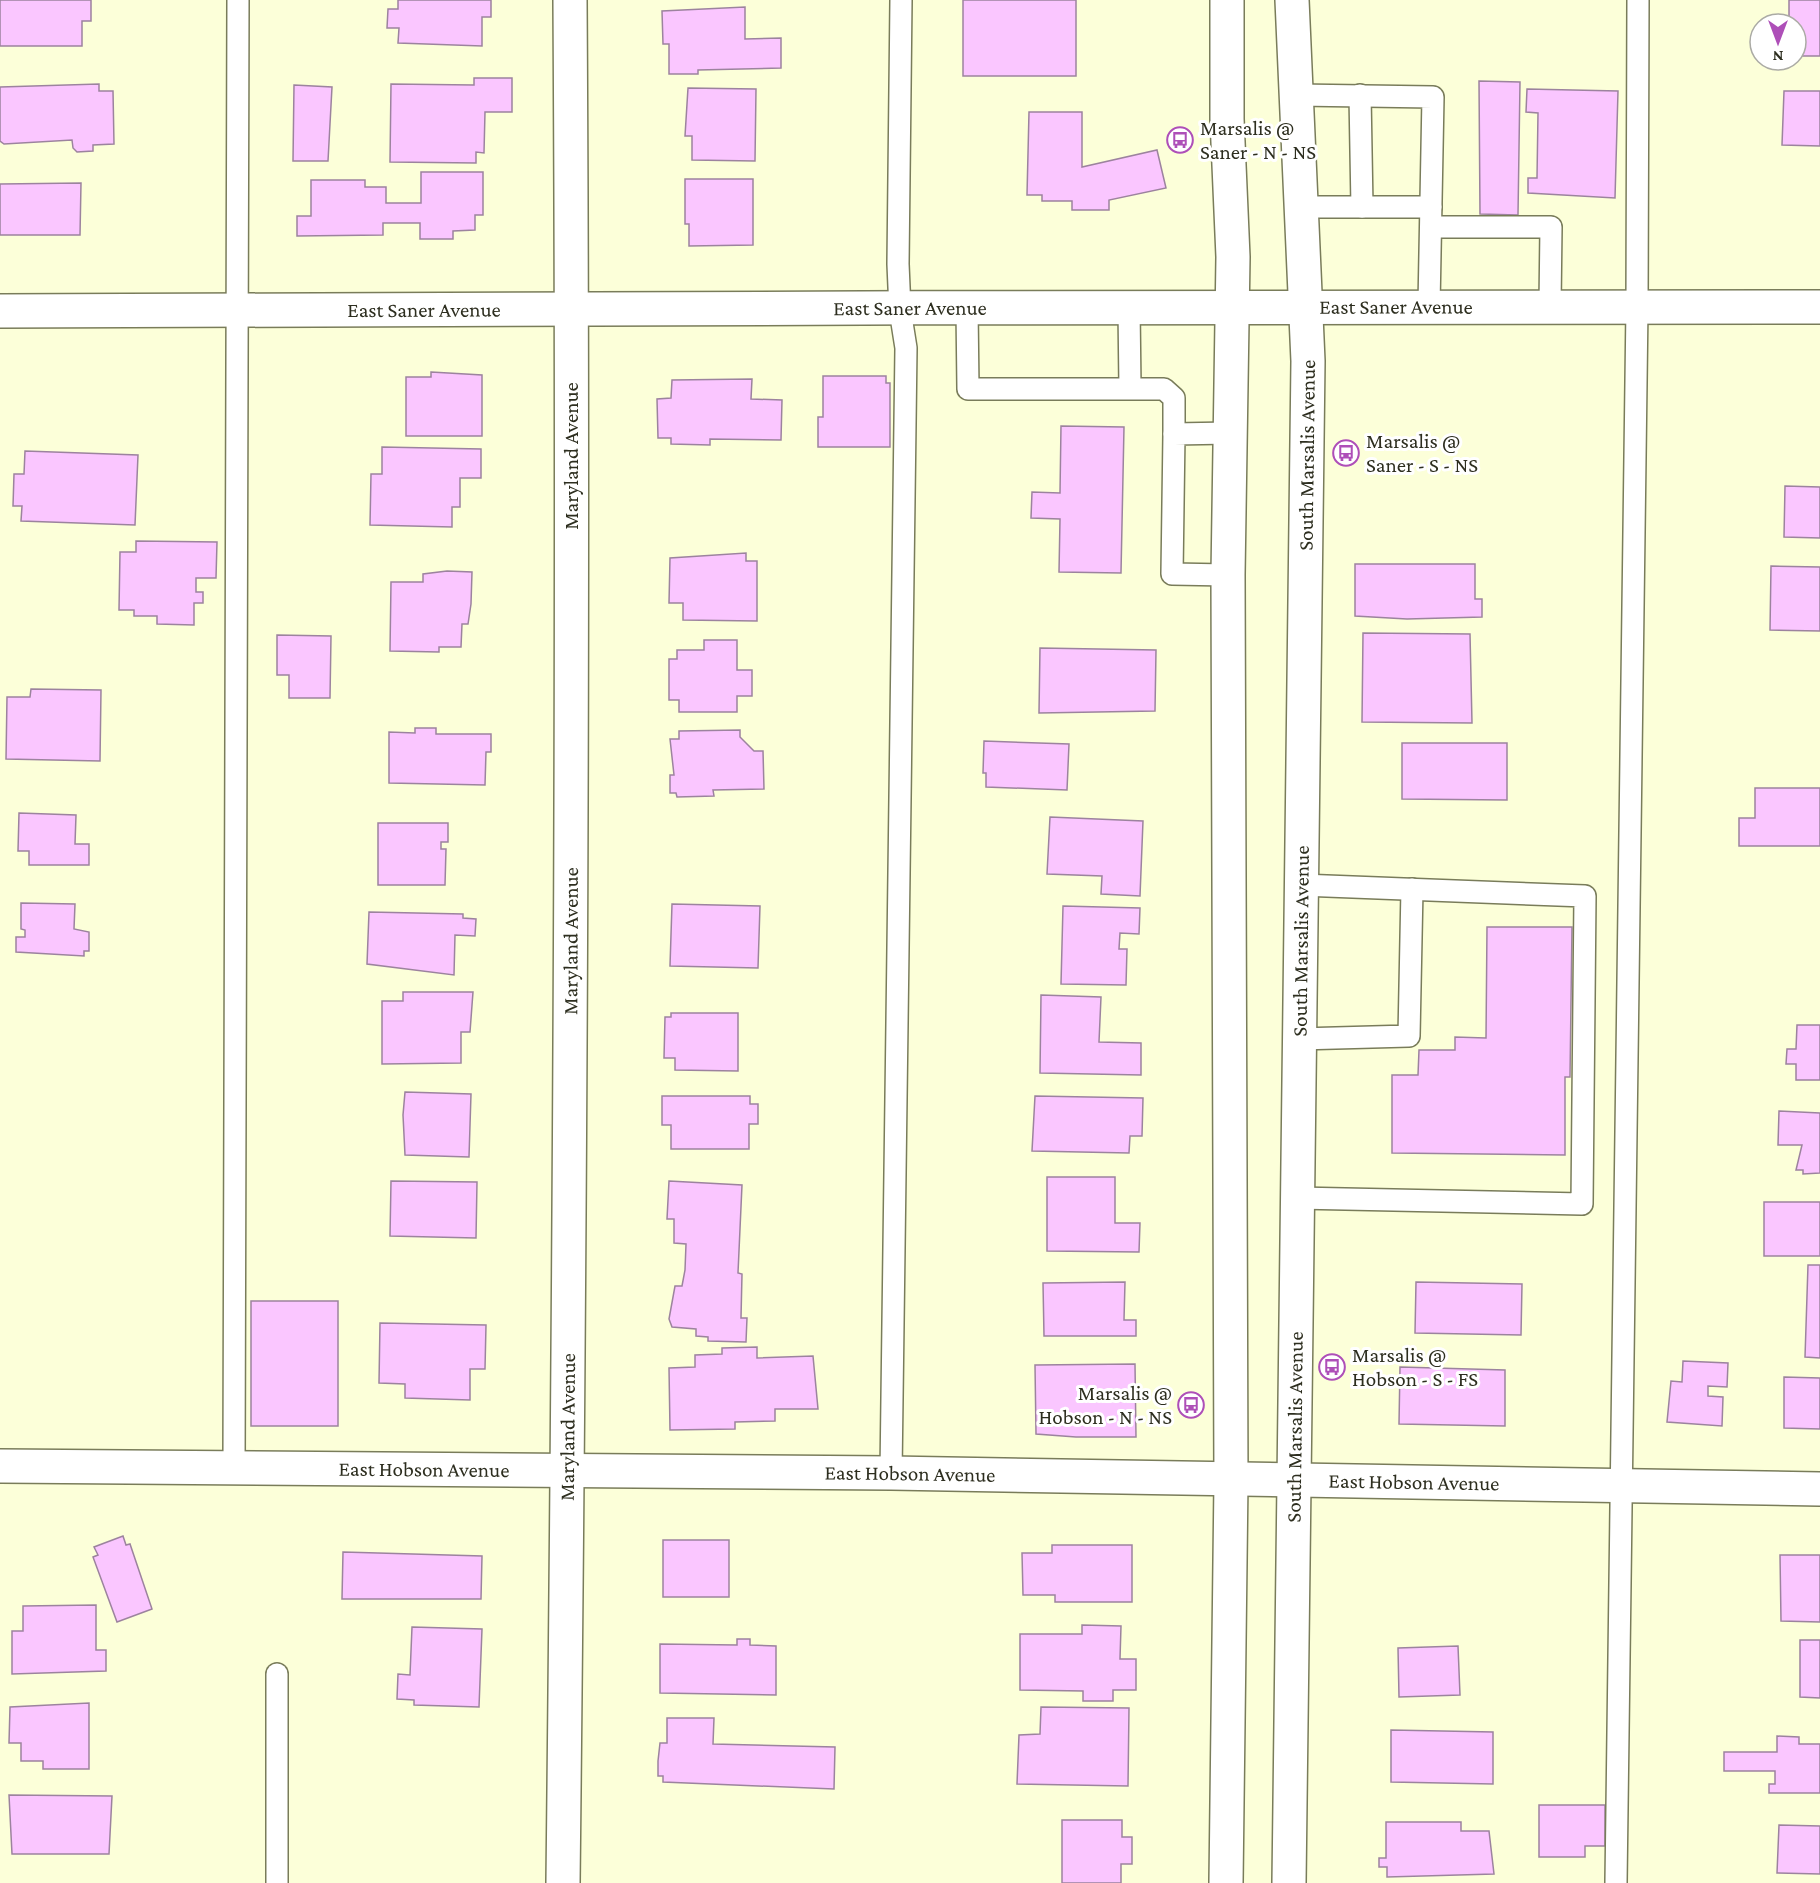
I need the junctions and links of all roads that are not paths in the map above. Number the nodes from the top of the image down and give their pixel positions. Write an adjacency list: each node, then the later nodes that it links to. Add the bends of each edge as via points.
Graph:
1 (238, 0): 22 (lane)
2 (570, 0): 23 (street, Maryland Avenue)
3 (901, 0): 20 (lane)
4 (1227, 0): 15 (street)
5 (1292, 0): 7 (street, South Marsalis Avenue)
6 (1638, 0): 16 (lane)
7 (1297, 95): 8 (lane); 9 (street, South Marsalis Avenue)
8 (1360, 95): 10 (lane); 11 (lane, via 1433,97)
9 (1303, 207): 10 (lane); 14 (street, South Marsalis Avenue)
10 (1362, 207): 11 (lane)
11 (1431, 217): 12 (lane); 13 (lane, via 1551,227)
12 (1429, 305): 13 (street, East Saner Avenue); 14 (street, East Saner Avenue)
13 (1550, 305): 16 (street, East Saner Avenue)
14 (1306, 306): 15 (street, East Saner Avenue); 28 (street, South Marsalis Avenue)
15 (1232, 307): 17 (street, East Saner Avenue); 25 (street)
16 (1637, 307): 18 (street, East Saner Avenue); 38 (lane)
17 (1129, 308): 19 (street, East Saner Avenue); 24 (lane)
18 (1820, 308)
19 (967, 309): 20 (street, East Saner Avenue); 24 (lane, via 968,389)
20 (900, 310): 23 (street, East Saner Avenue); 35 (lane, via 906,348)
21 (0, 311): 22 (street, East Saner Avenue)
22 (238, 311): 23 (street, East Saner Avenue); 33 (lane)
23 (572, 311): 34 (street, Maryland Avenue)
24 (1130, 388): 26 (lane, via 1164,389 1174,398)
25 (1230, 433): 26 (lane); 27 (street)
26 (1174, 434): 27 (lane, via 1172,574)
27 (1228, 575): 36 (street)
28 (1301, 885): 29 (lane); 30 (street, South Marsalis Avenue)
29 (1412, 889): 30 (lane, via 1409,1036); 31 (lane, via 1585,896 1582,1204)
30 (1299, 1039): 31 (street, South Marsalis Avenue)
31 (1297, 1198): 37 (street, South Marsalis Avenue)
32 (0, 1467): 33 (street, East Hobson Avenue)
33 (234, 1469): 34 (street, East Hobson Avenue)
34 (567, 1472): 35 (street, East Hobson Avenue); 42 (street, Maryland Avenue)
35 (891, 1473): 36 (street, East Hobson Avenue)
36 (1231, 1481): 37 (street, East Hobson Avenue); 43 (street)
37 (1294, 1481): 38 (street, East Hobson Avenue); 44 (street, South Marsalis Avenue)
38 (1620, 1485): 39 (street, East Hobson Avenue); 45 (lane)
39 (1820, 1489)
40 (277, 1674): 41 (lane)
41 (277, 1883)
42 (563, 1883)
43 (1226, 1883)
44 (1288, 1883)
45 (1616, 1883)

